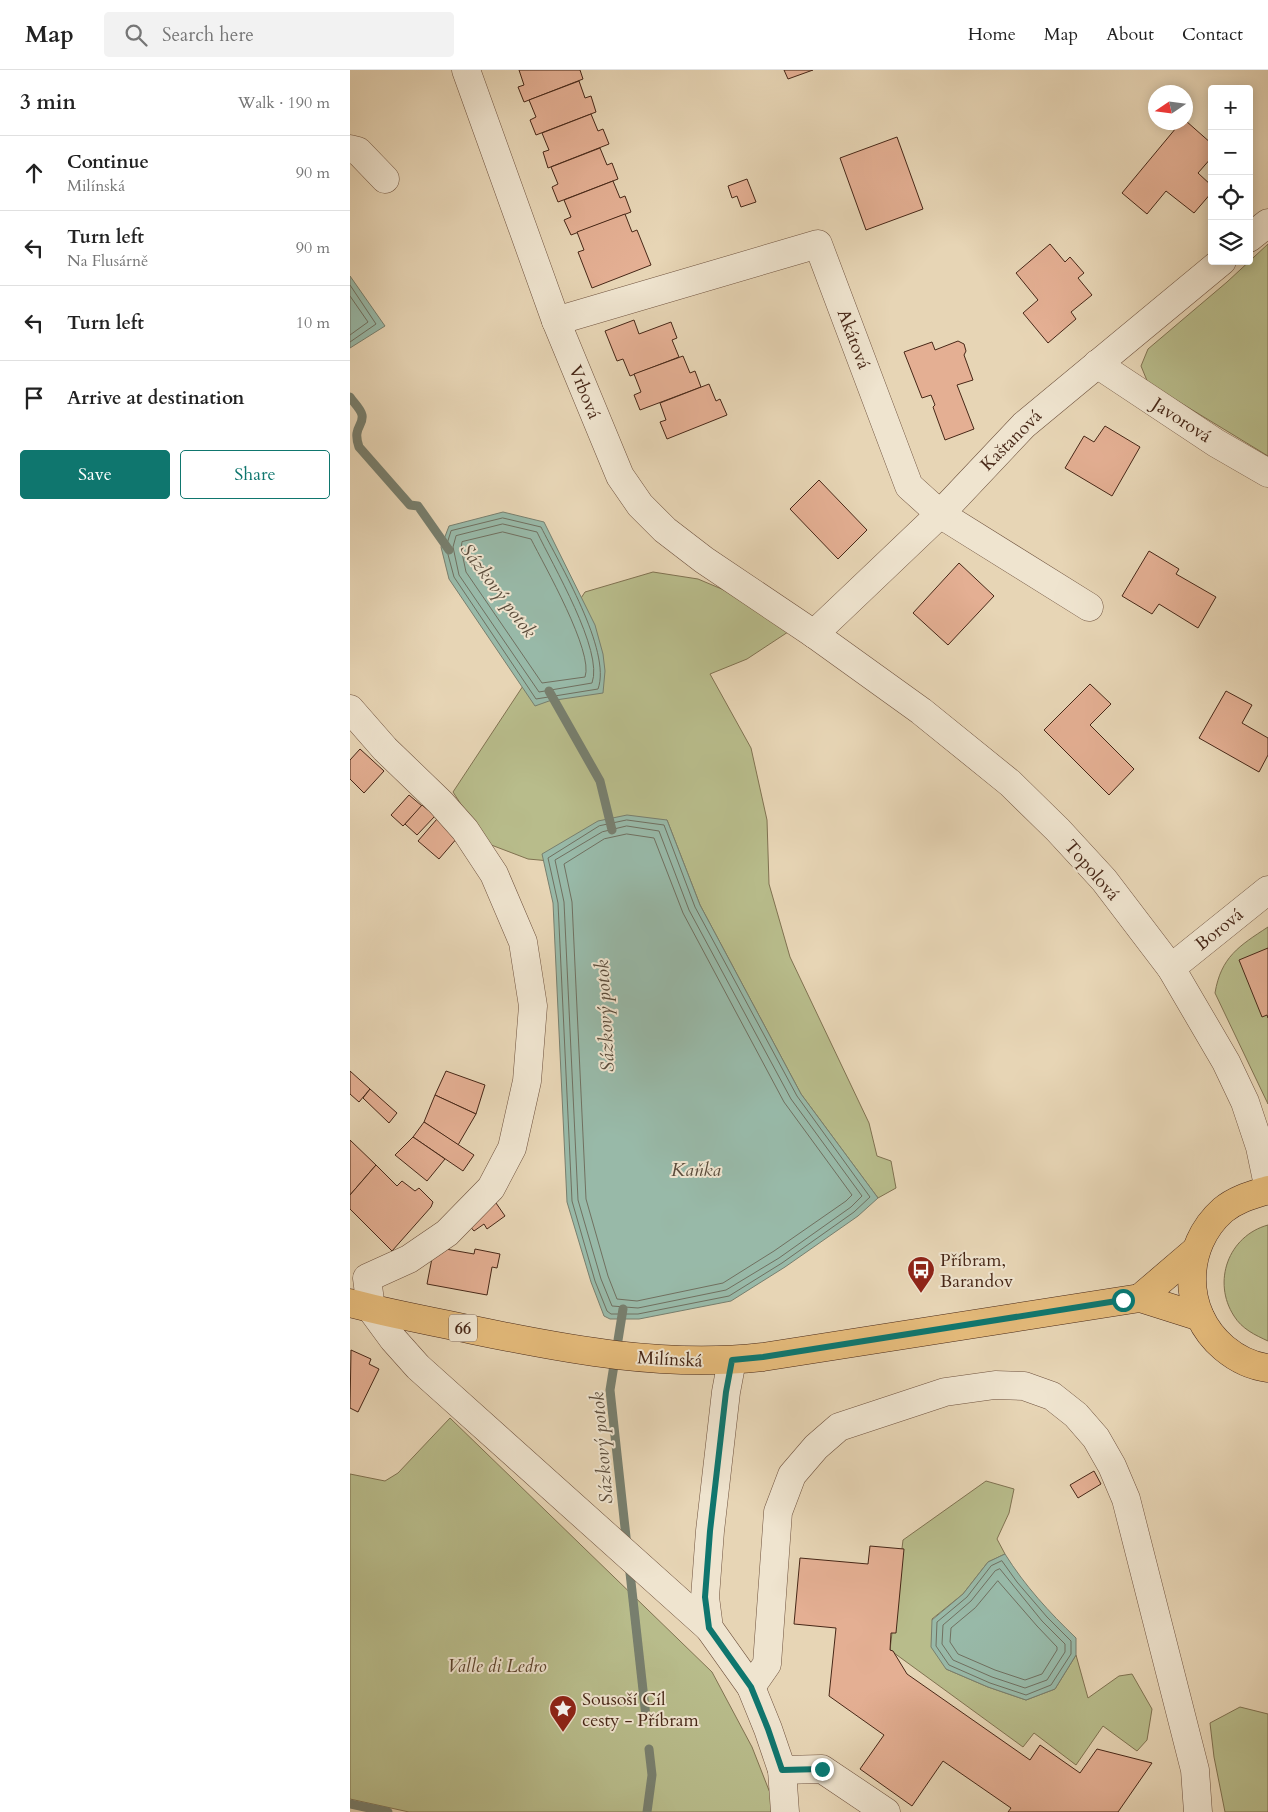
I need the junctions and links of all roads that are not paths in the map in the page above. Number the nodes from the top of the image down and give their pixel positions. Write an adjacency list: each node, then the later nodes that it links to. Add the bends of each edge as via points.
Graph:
1 (466, 70): 7 (street, Vrbová)
2 (350, 149): 3 (street, via 358,151)
3 (385, 179)
4 (1268, 223): 5 (street)
5 (1253, 235)
6 (1217, 265): 8 (street, Kaštanová)
7 (556, 321): 10 (street, Akátová, via 818,244 909,486); 12 (street, Vrbová, via 620,476 640,506 704,560)
8 (1097, 364): 9 (street, Javorová, via 1216,443); 10 (street, Kaštanová, via 1024,425)
9 (1268, 473)
10 (940, 514): 11 (street, Akátová); 12 (street, Kaštanová)
11 (1089, 607)
12 (814, 634): 15 (street, Topolová, via 921,711 1010,784 1104,880)
13 (350, 709): 20 (street, via 465,830 494,874 523,942 533,1006 527,1081 512,1148 491,1188 447,1233 409,1259 367,1278)
14 (1268, 890): 15 (street, Borová)
15 (1170, 968): 16 (street, Topolová, via 1226,1062 1245,1102)
16 (1268, 1185)
17 (1268, 1190): 18 (main road, via 1245,1196 1224,1210 1206,1229)
18 (1196, 1251): 19 (main road); 21 (main road, via 1191,1274 1192,1296)
19 (1140, 1298): 21 (main road, Milínská / 66); 22 (main road, Milínská / 66)
20 (361, 1306): 22 (main road, Milínská / 66, via 554,1347 674,1361); 24 (street, via 418,1367)
21 (1200, 1317): 23 (main road, via 1214,1340 1235,1357)
22 (732, 1360): 24 (street, via 710,1531 705,1597)
23 (1268, 1368)
24 (709, 1628): 25 (street)
25 (751, 1687): 26 (street); 29 (street, via 767,1664 778,1512 792,1475 816,1447 839,1427 946,1392 995,1385 1024,1386 1052,1396 1076,1415 1100,1445 1126,1499 1195,1770)
26 (782, 1770): 27 (street); 28 (street, via 822,1769)
27 (785, 1812)
28 (886, 1812)
29 (1198, 1812)

